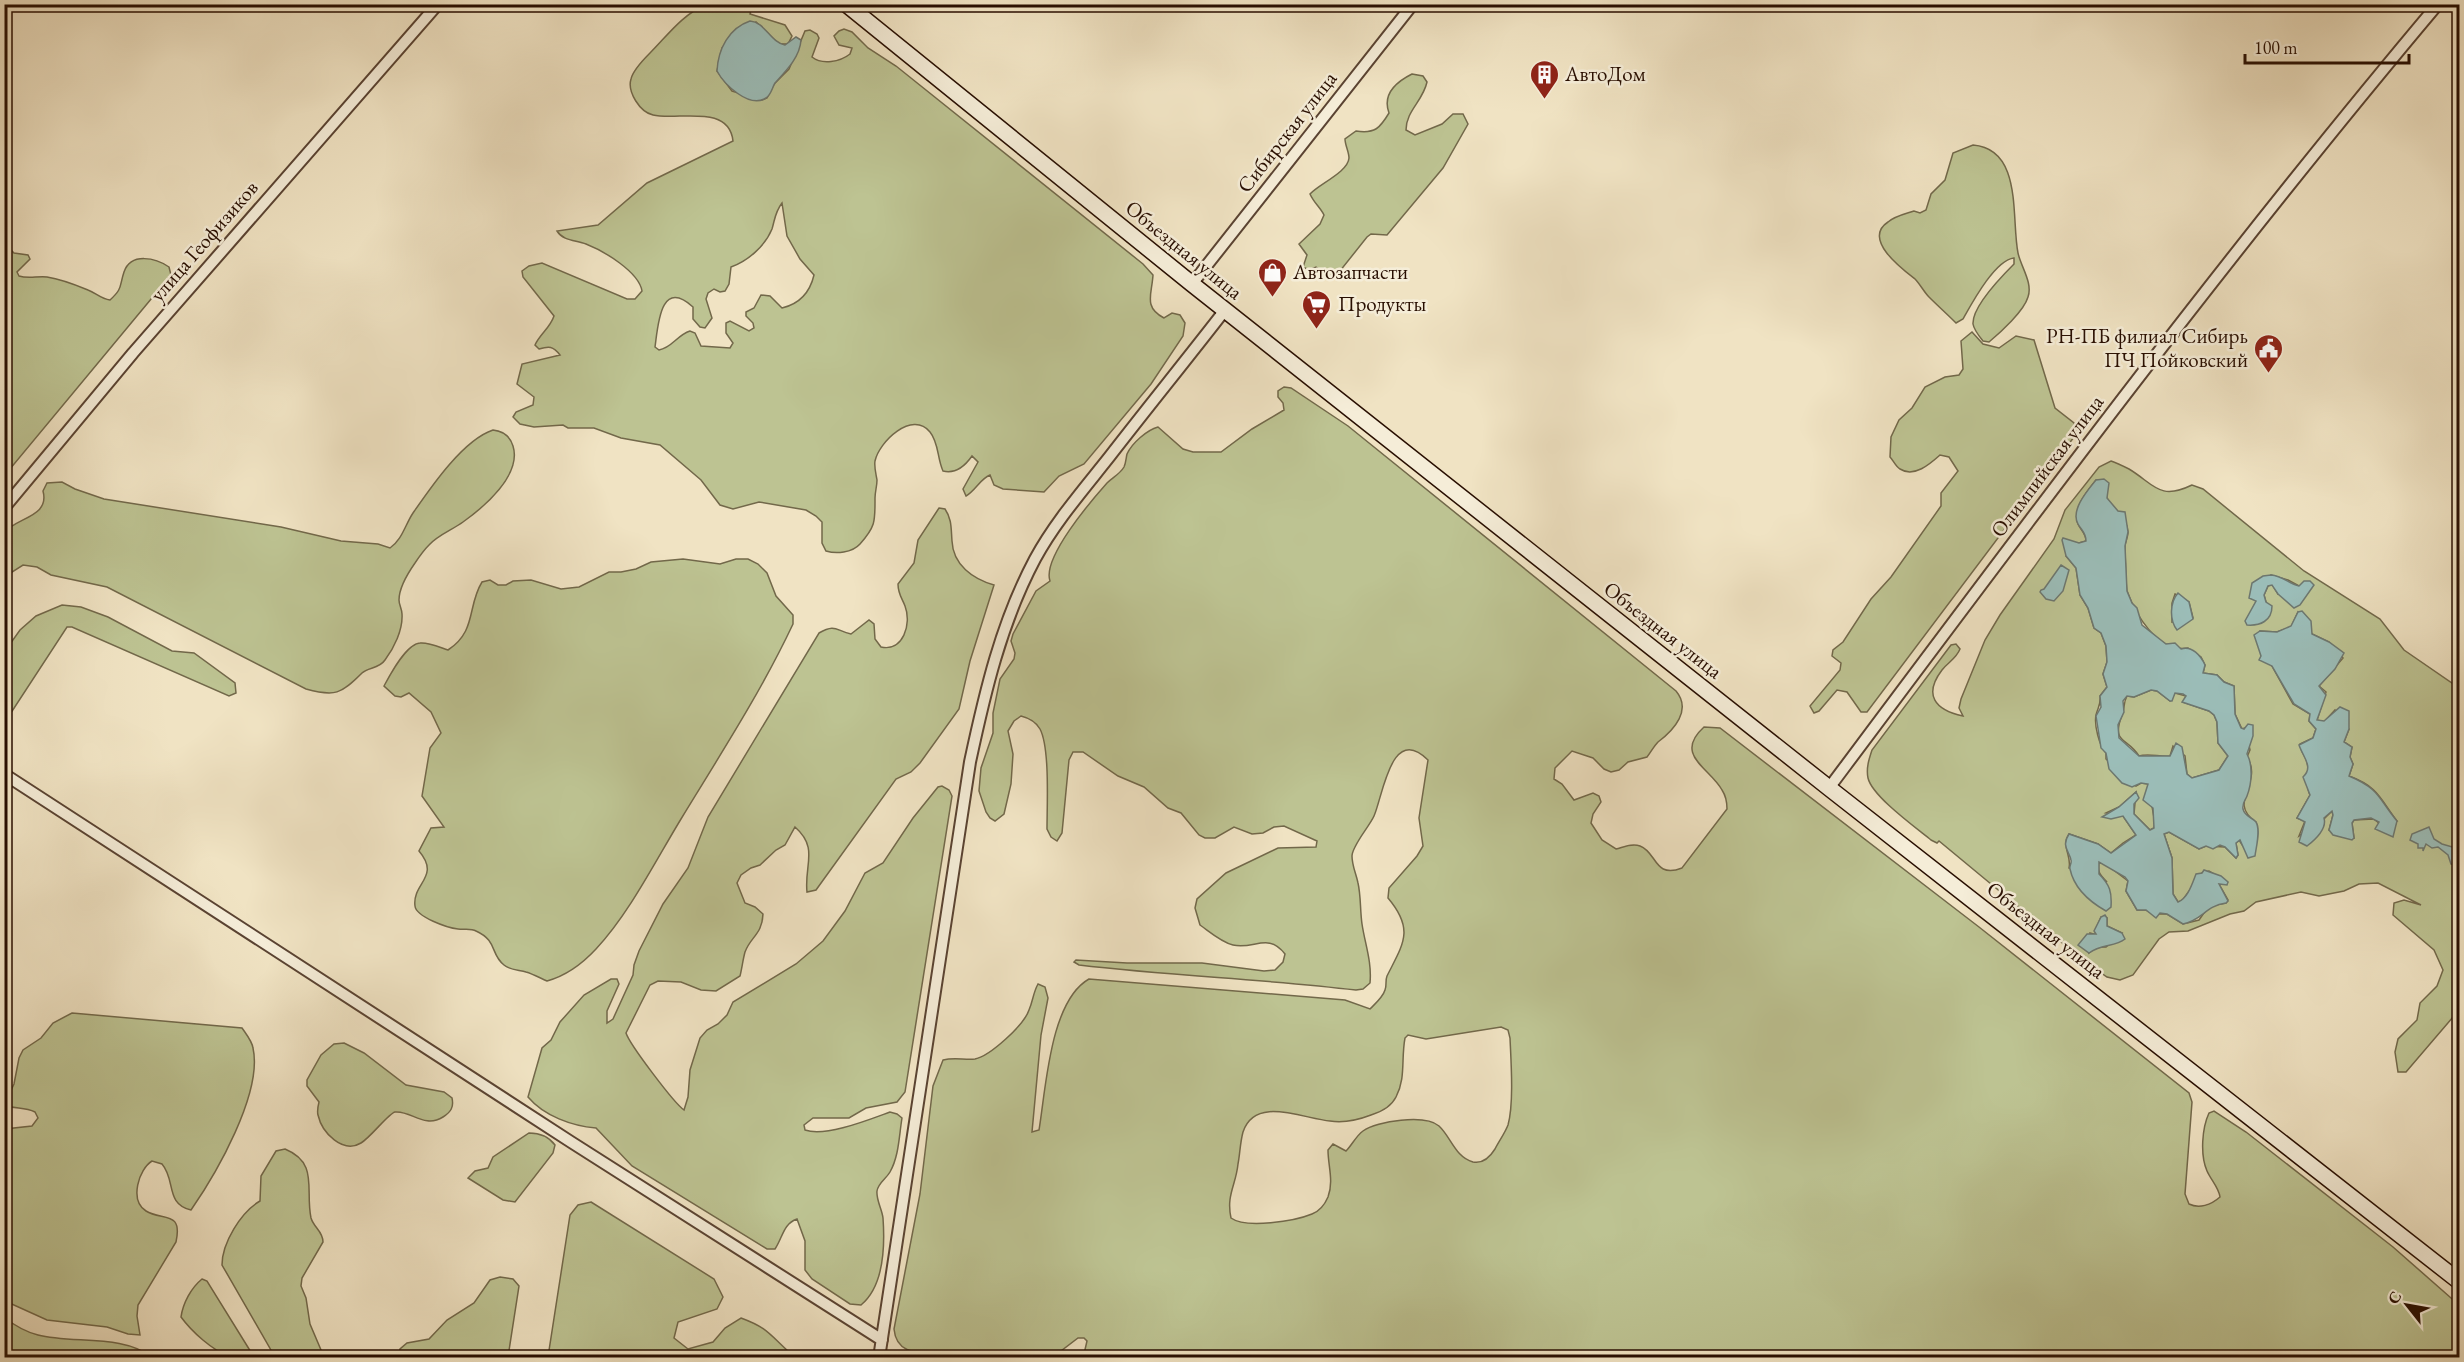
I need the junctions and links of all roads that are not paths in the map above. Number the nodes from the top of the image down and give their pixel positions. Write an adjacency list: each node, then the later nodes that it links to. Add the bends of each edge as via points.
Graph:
1 (438, 4): 7 (street, улица Геофизиков, via 132,353)
2 (846, 4): 5 (street, Объездная улица)
3 (1413, 4): 5 (street, Сибирская улица)
4 (2438, 4): 9 (street, Олимпийская улица, via 2236,252)
5 (1192, 284): 6 (street, Объездная улица)
6 (1225, 310): 9 (street, Объездная улица); 11 (street, via 1067,511 1036,558 1000,642 970,762)
7 (4, 508)
8 (4, 774): 11 (street)
9 (1829, 788): 10 (street, Объездная улица)
10 (2460, 1282)
11 (882, 1340): 12 (street)
12 (879, 1358)

